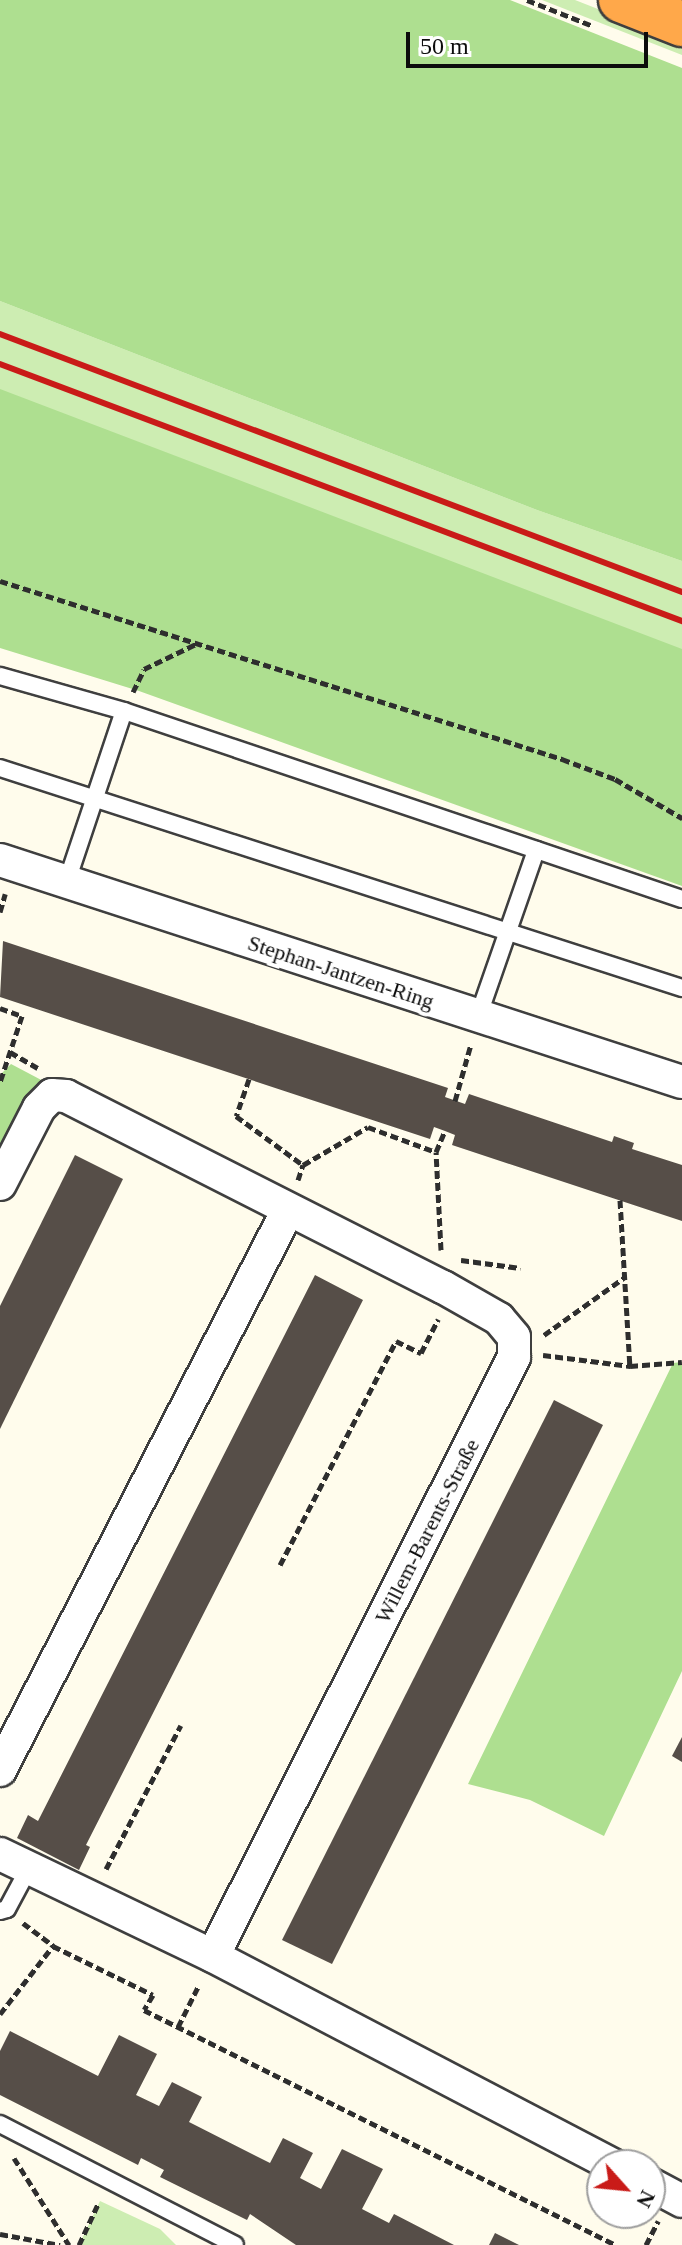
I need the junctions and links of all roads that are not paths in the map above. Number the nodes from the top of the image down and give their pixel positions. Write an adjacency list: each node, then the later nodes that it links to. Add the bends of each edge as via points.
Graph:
1 (621, 0): 2 (highway)
2 (682, 24)
3 (0, 676): 4 (lane)
4 (124, 711): 6 (lane); 7 (lane)
5 (0, 768): 6 (lane)
6 (94, 795): 9 (lane); 11 (lane)
7 (536, 850): 10 (lane); 11 (lane)
8 (0, 860): 9 (street, Stephan-Jantzen-Ring)
9 (67, 881): 13 (street, Stephan-Jantzen-Ring)
10 (682, 899)
11 (506, 932): 12 (lane); 13 (lane)
12 (682, 988)
13 (478, 1017): 14 (street, Stephan-Jantzen-Ring)
14 (682, 1082)
15 (0, 1184): 16 (street, via 39,1108 52,1095 66,1096)
16 (288, 1210): 17 (street); 21 (street, Willem-Barents-Straße, via 442,1272 499,1319 514,1337 514,1357)
17 (0, 1770)
18 (0, 1854): 19 (street)
19 (29, 1868): 20 (lane); 21 (street)
20 (3, 1910)
21 (213, 1956): 23 (street)
22 (0, 2124): 24 (lane)
23 (586, 2151)
24 (235, 2245)

